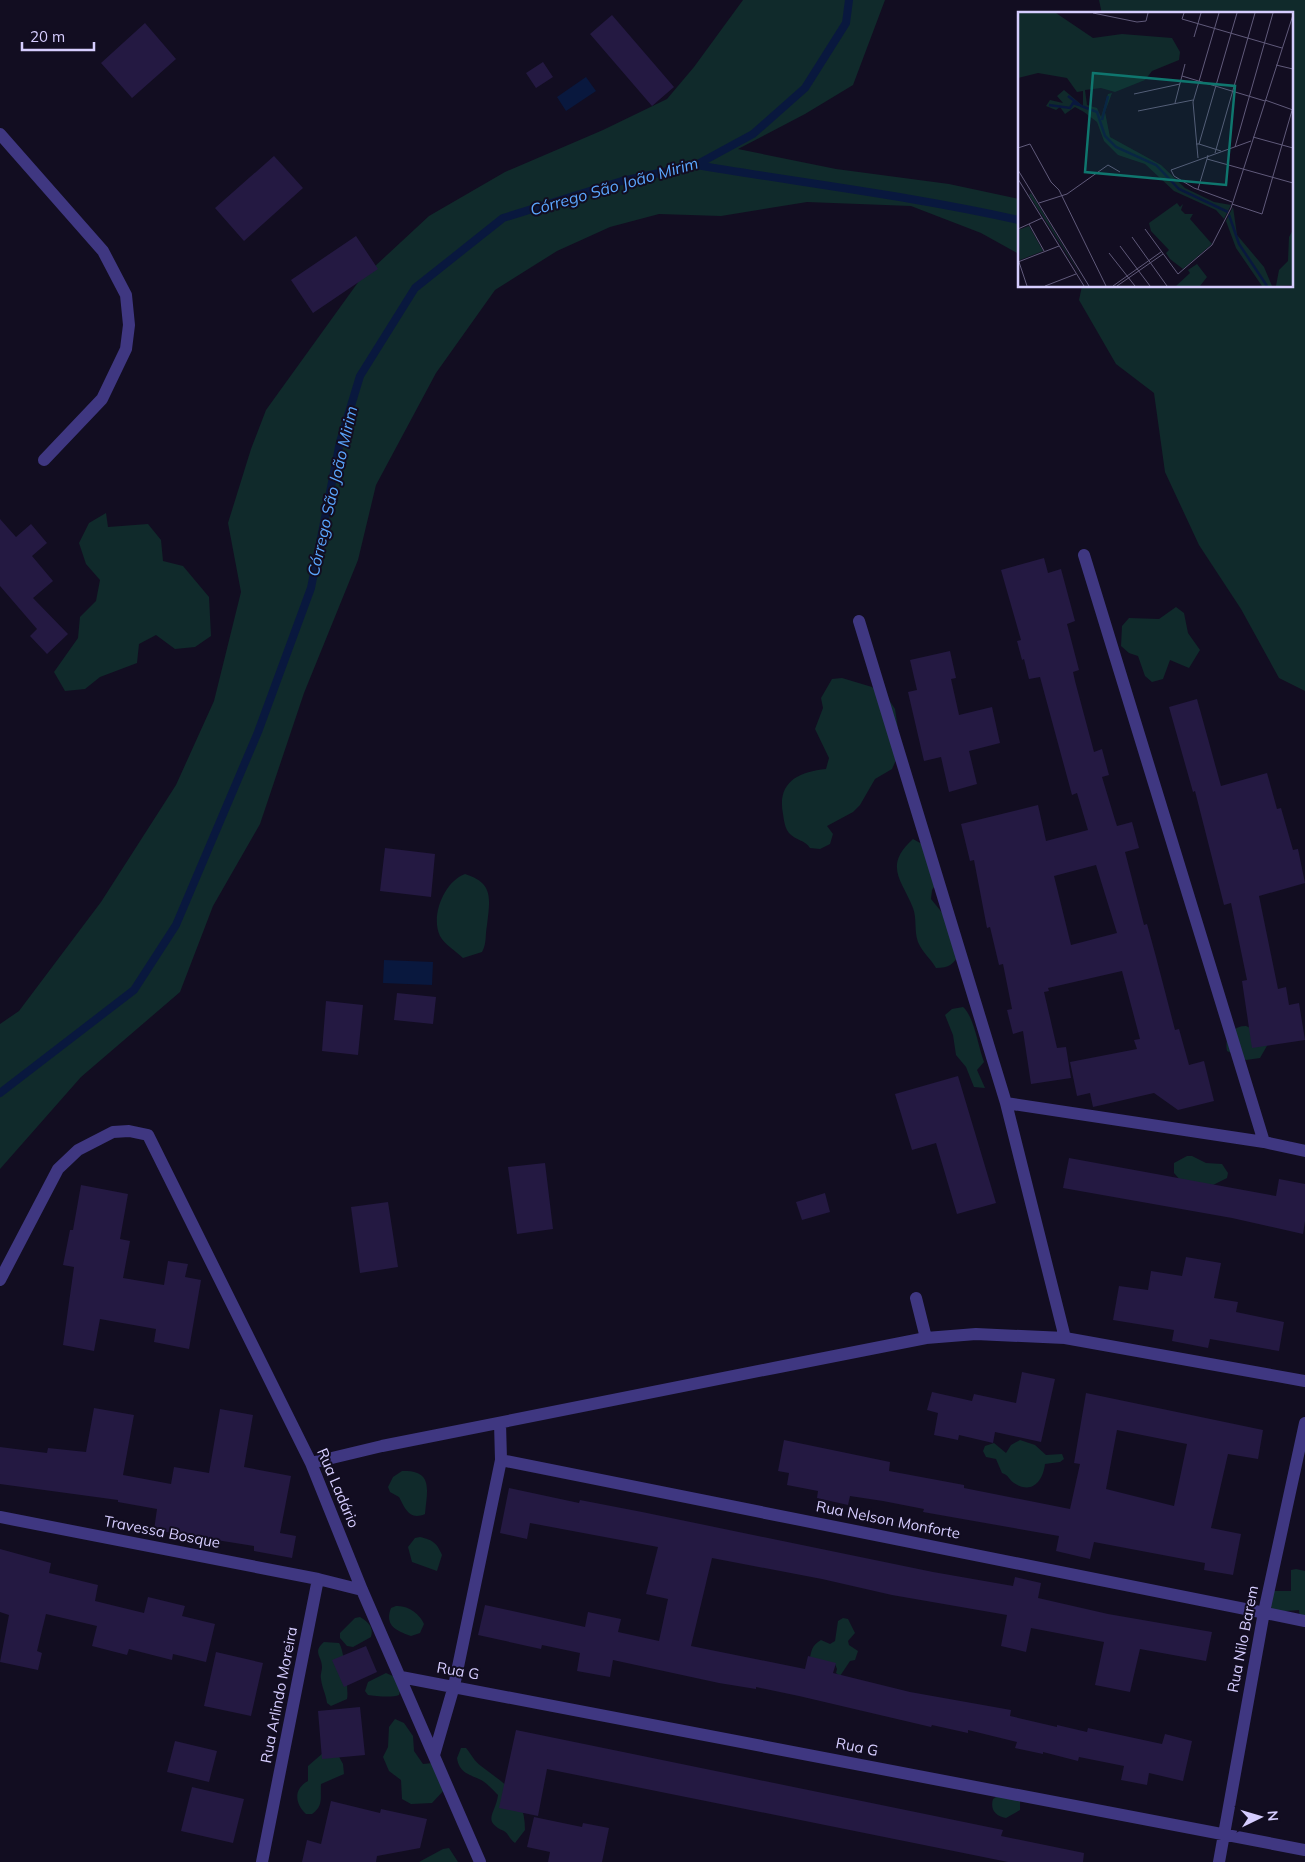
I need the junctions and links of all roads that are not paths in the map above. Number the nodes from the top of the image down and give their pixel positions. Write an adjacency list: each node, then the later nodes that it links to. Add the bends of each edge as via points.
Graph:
1 (0, 134): 2 (street, via 103,251 126,295 129,325 126,349 102,399)
2 (44, 460)
3 (1084, 555): 6 (street)
4 (859, 621): 5 (street)
5 (1006, 1103): 6 (street); 11 (street)
6 (1264, 1142): 7 (street)
7 (1305, 1151)
8 (0, 1280): 16 (street, Rua Ladário, via 58,1169 78,1150 113,1132 129,1130 148,1135)
9 (916, 1298): 10 (street)
10 (926, 1338): 11 (street, via 976,1334); 13 (street)
11 (1065, 1338): 12 (street)
12 (1305, 1381)
13 (500, 1423): 15 (street); 16 (street)
14 (1305, 1423): 20 (street, Rua Nilo Barem)
15 (501, 1460): 20 (street, Rua Nelson Monforte); 23 (street)
16 (311, 1463): 19 (street, Rua Ladário)
17 (0, 1517): 18 (street, Travessa Bosque)
18 (318, 1579): 19 (street); 27 (street, Rua Arlindo Moreira)
19 (362, 1590): 22 (street, Rua Ladário)
20 (1264, 1612): 21 (street, Rua Nelson Monforte); 25 (street, Rua Nilo Barem)
21 (1305, 1621)
22 (401, 1678): 23 (street, Rua G); 24 (street, Rua Ladário)
23 (454, 1686): 24 (street); 25 (street, Rua G)
24 (434, 1755): 28 (street, Rua Ladário)
25 (1224, 1834): 26 (street, Rua G); 29 (street, Rua Nilo Barem)
26 (1305, 1850)
27 (262, 1862)
28 (480, 1862)
29 (1219, 1862)

